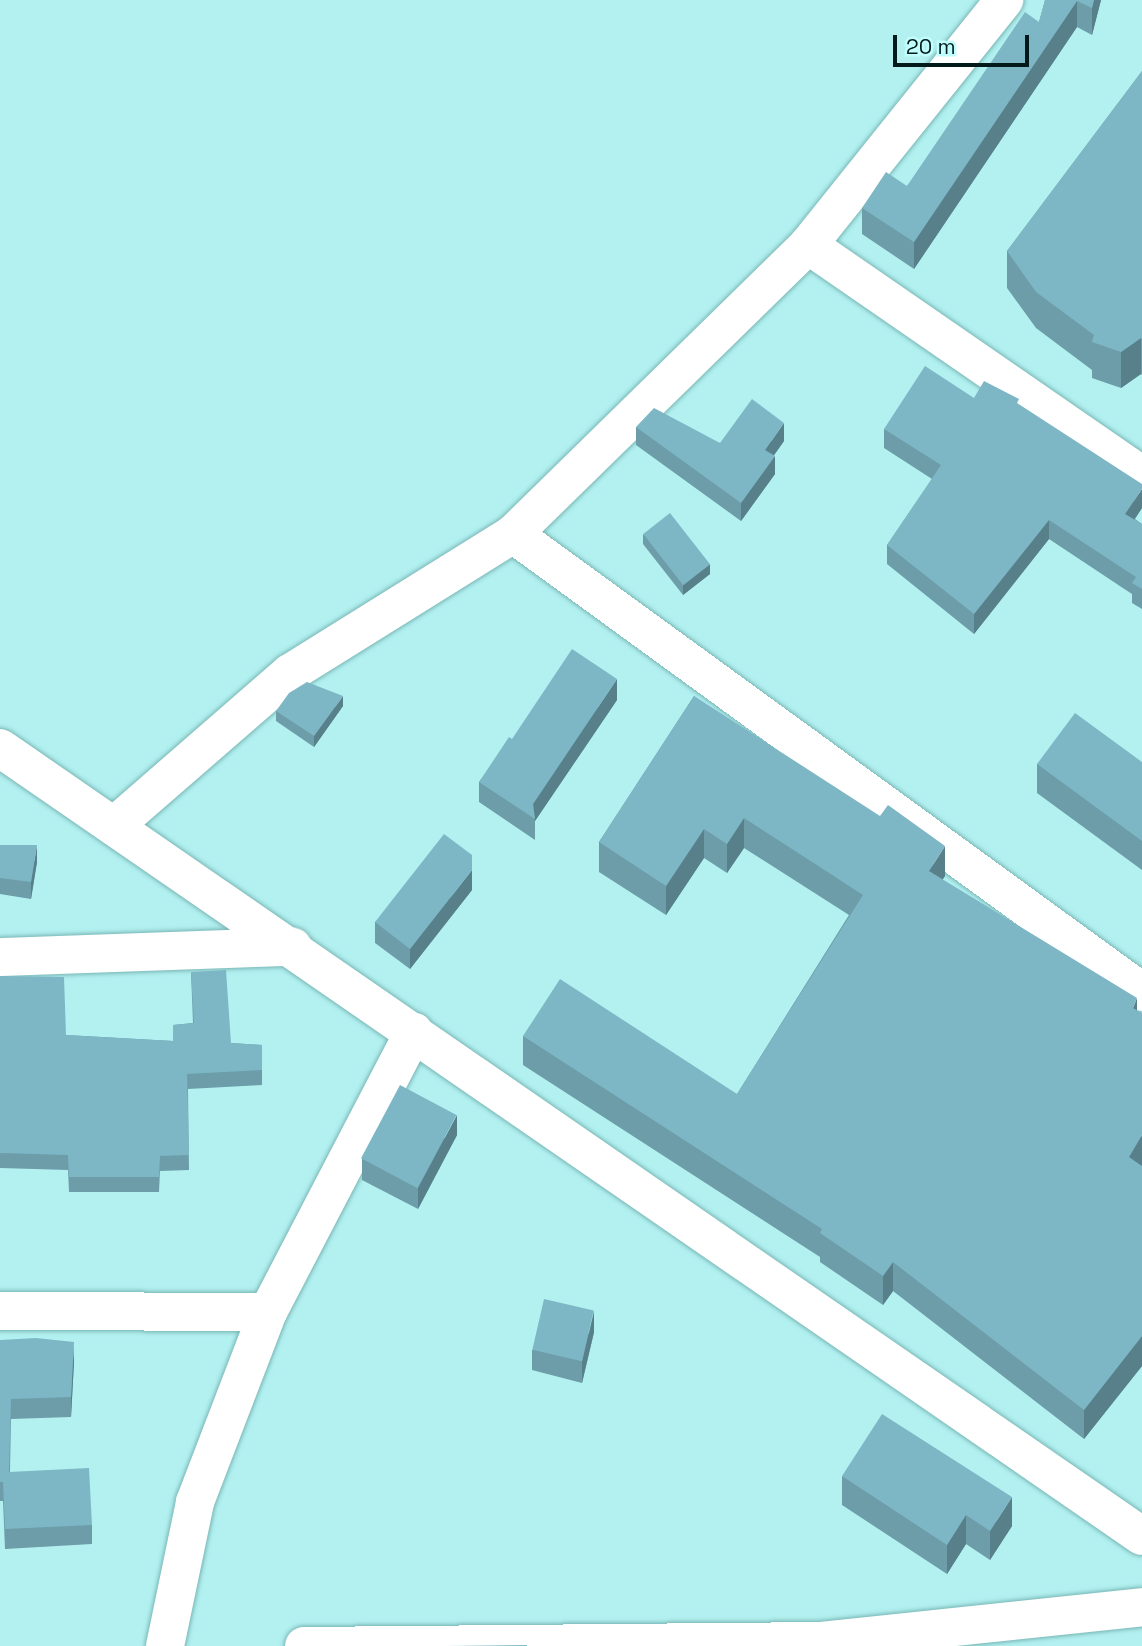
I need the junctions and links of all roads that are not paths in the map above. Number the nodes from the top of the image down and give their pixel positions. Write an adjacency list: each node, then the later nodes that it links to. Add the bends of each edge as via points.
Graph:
1 (1004, 0): 2 (street)
2 (808, 245): 3 (street); 4 (street)
3 (1142, 475)
4 (513, 534): 6 (street, via 290,673); 9 (street)
5 (0, 748): 6 (street)
6 (114, 826): 7 (street)
7 (292, 947): 8 (street); 10 (street)
8 (0, 957)
9 (1142, 992)
10 (414, 1032): 12 (street); 13 (street)
11 (0, 1311): 12 (street)
12 (268, 1312): 16 (street, via 195,1502)
13 (1142, 1536)
14 (1142, 1606): 15 (street)
15 (821, 1644): 17 (street)
16 (165, 1646)
17 (304, 1646)

